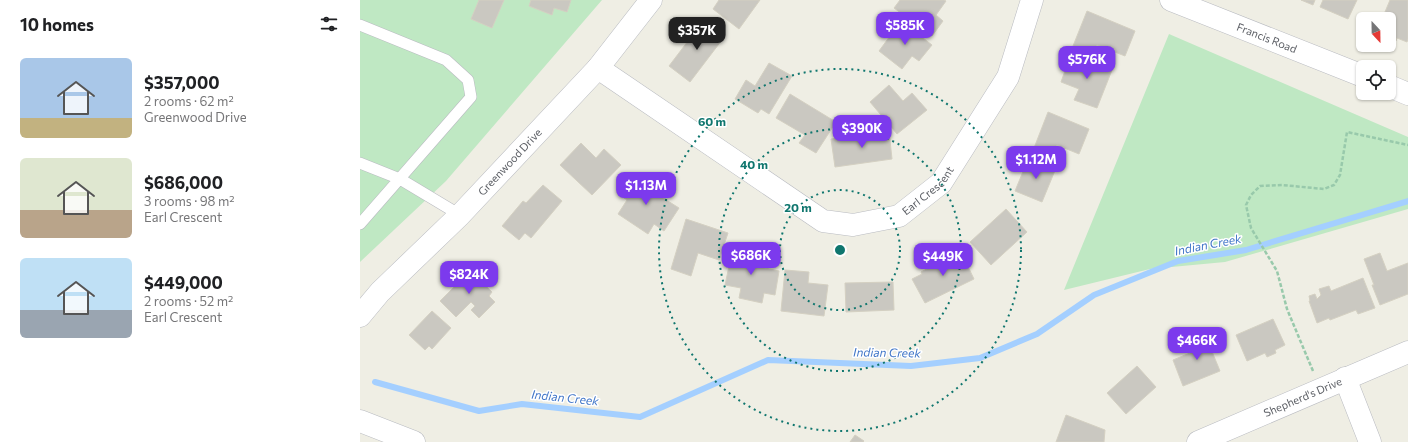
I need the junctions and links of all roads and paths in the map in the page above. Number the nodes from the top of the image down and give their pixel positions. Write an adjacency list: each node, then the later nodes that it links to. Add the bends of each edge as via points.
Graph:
1 (650, 0): 5 (street, Greenwood Drive)
2 (1032, 0): 5 (street, Earl Crescent, via 1008,77 941,183 899,216 853,225 823,220)
3 (1170, 0): 6 (street, Francis Road)
4 (360, 25): 11 (lane, via 446,60 468,80 471,97)
5 (598, 68): 12 (street, Greenwood Drive)
6 (1356, 73)
7 (1396, 89): 8 (street)
8 (1408, 94)
9 (1408, 145): 17 (path, via 1347,132 1340,176 1334,185 1324,189 1282,185 1260,186 1250,195 1246,205 1251,228 1277,270 1287,309)
10 (360, 163): 11 (lane)
11 (400, 179): 12 (lane); 13 (lane)
12 (460, 215): 14 (street, Greenwood Drive, via 380,292)
13 (360, 224)
14 (360, 316)
15 (1408, 352): 16 (street, Shepherd's Drive)
16 (1345, 378): 17 (street, Shepherd's Drive); 21 (street)
17 (1320, 389): 20 (street, Shepherd's Drive)
18 (360, 421): 19 (street)
19 (414, 442)
20 (1198, 442)
21 (1370, 442)

